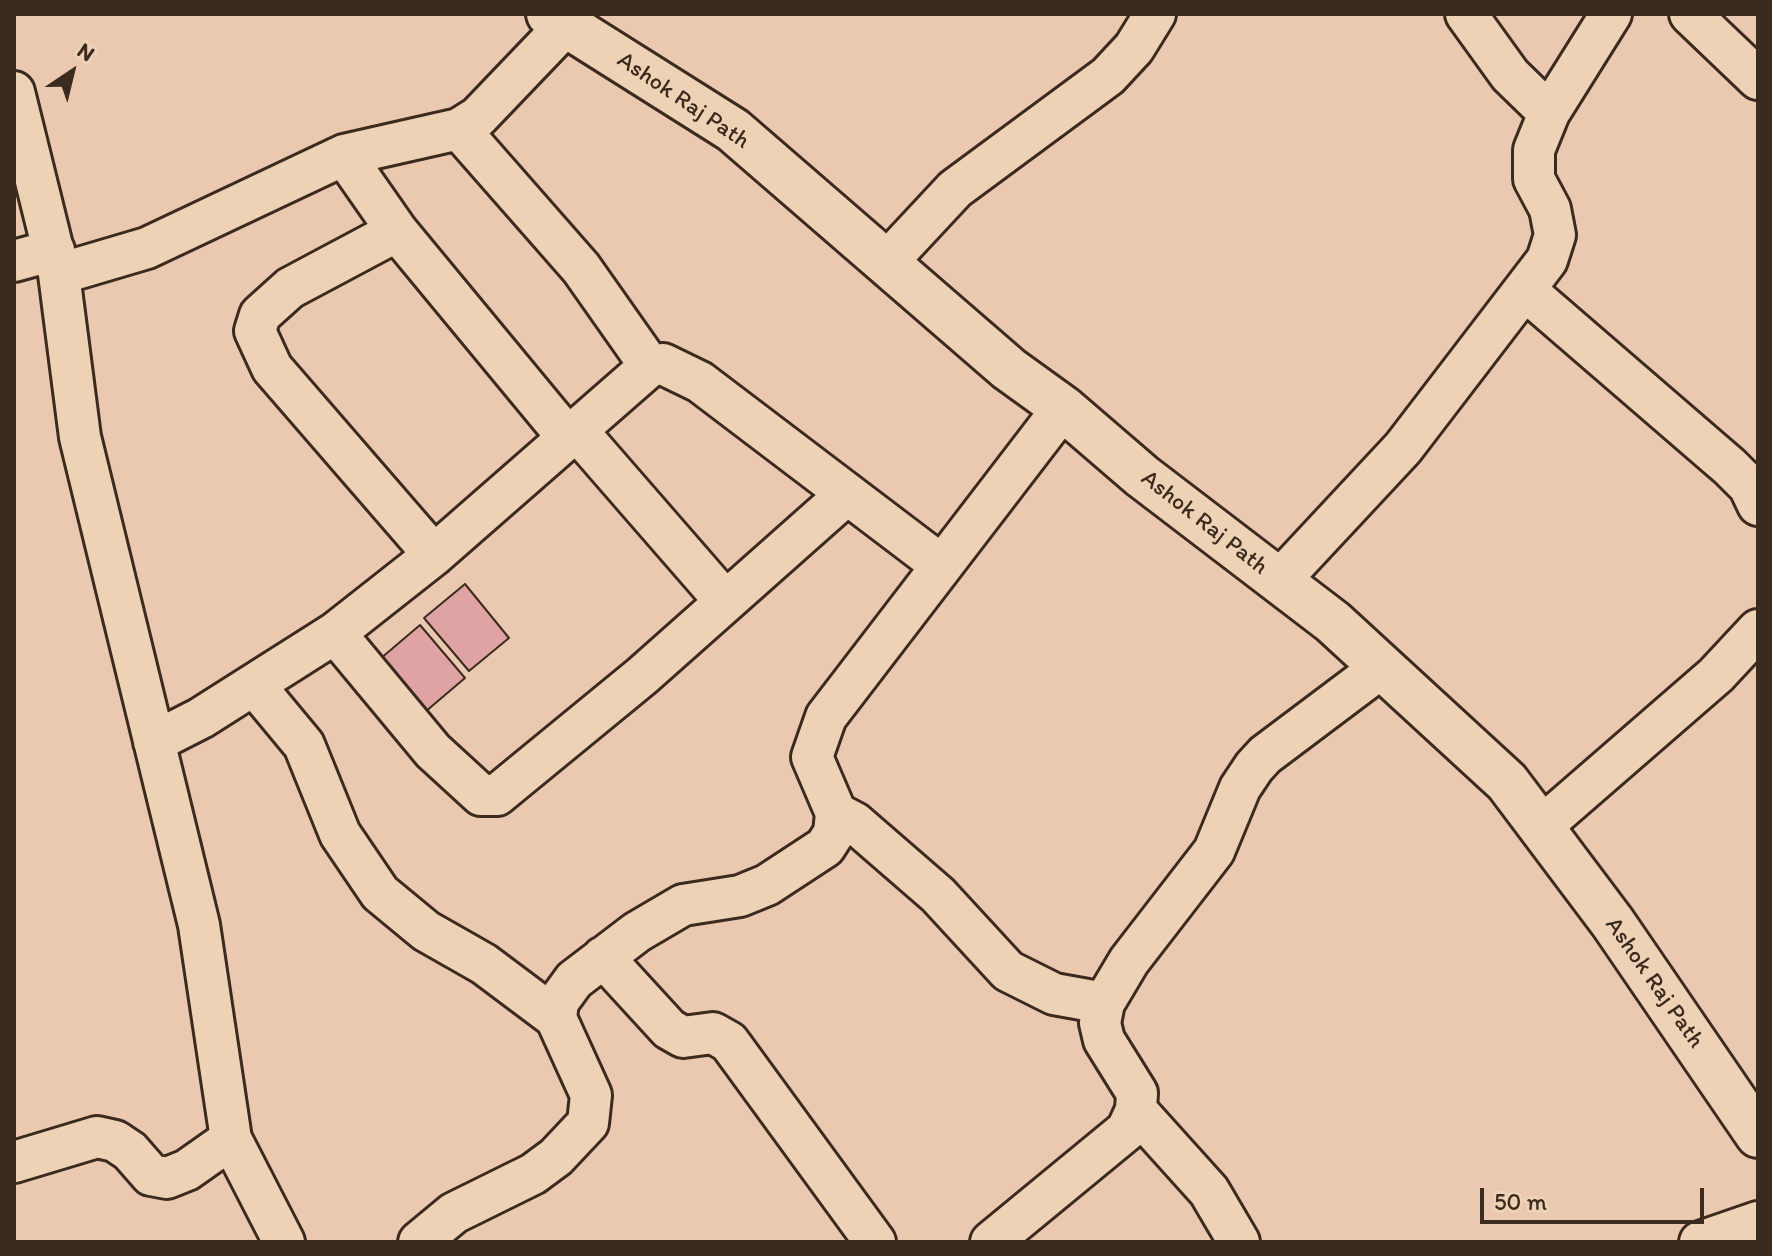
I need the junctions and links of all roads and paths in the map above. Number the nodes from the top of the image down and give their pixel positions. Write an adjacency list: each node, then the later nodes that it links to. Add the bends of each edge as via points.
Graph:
1 (1155, 14): 14 (street, via 1108,76 955,189)
2 (1466, 14): 8 (street, via 1510,75)
3 (1611, 14): 8 (street)
4 (1690, 14): 6 (street)
5 (558, 20): 9 (street, via 478,117); 14 (main road, Ashok Raj Path, via 733,130)
6 (1758, 79)
7 (14, 92): 13 (street)
8 (1549, 113): 15 (street, via 1534,150 1534,179 1550,209 1555,235 1547,260)
9 (459, 129): 10 (street); 16 (street, via 581,268)
10 (344, 155): 11 (street); 13 (street, via 147,248)
11 (397, 231): 18 (street); 21 (street, via 290,288 260,315 255,331 281,379)
12 (14, 261): 13 (street)
13 (57, 262): 29 (street, via 80,437)
14 (886, 263): 17 (main road, Ashok Raj Path, via 1009,369)
15 (1525, 290): 20 (street, via 1730,467 1749,486); 23 (street, via 1403,448)
16 (650, 366): 18 (street); 19 (street, via 663,364 700,382)
17 (1063, 408): 22 (street); 23 (main road, Ashok Raj Path)
18 (574, 436): 21 (street); 24 (street)
19 (847, 494): 22 (street); 24 (street)
20 (1758, 505)
21 (434, 555): 26 (street)
22 (941, 565): 30 (street, via 841,696 816,740 812,757)
23 (1279, 581): 27 (main road, Ashok Raj Path)
24 (725, 601): 26 (street, via 497,795 481,795 433,751)
25 (1758, 630): 31 (street, via 1716,675)
26 (335, 633): 28 (street)
27 (1382, 667): 31 (main road, Ashok Raj Path, via 1507,782); 33 (street, via 1254,767 1214,851 1129,961)
28 (255, 686): 29 (street); 34 (street, via 304,745 340,834 380,893 426,931 484,964)
29 (154, 742): 37 (street, via 199,925)
30 (836, 813): 32 (street, via 834,833 808,861 740,896 683,905); 33 (street, via 855,823 938,895 1008,971 1054,994)
31 (1541, 827): 36 (main road, Ashok Raj Path)
32 (603, 957): 34 (street, via 574,980 558,1002); 42 (street, via 669,1029 683,1037 713,1033 729,1042)
33 (1104, 1003): 35 (street, via 1104,1040 1137,1093)
34 (556, 1018): 41 (street, via 591,1095 588,1123 533,1174 454,1213)
35 (1136, 1110): 43 (street, via 1127,1130); 44 (street, via 1209,1191)
36 (1758, 1135)
37 (231, 1139): 38 (street, via 167,1178 151,1175 115,1141 97,1137); 40 (street)
38 (14, 1162)
39 (1758, 1222): 45 (street)
40 (284, 1242)
41 (419, 1242)
42 (875, 1242)
43 (991, 1242)
44 (1239, 1242)
45 (1700, 1242)

